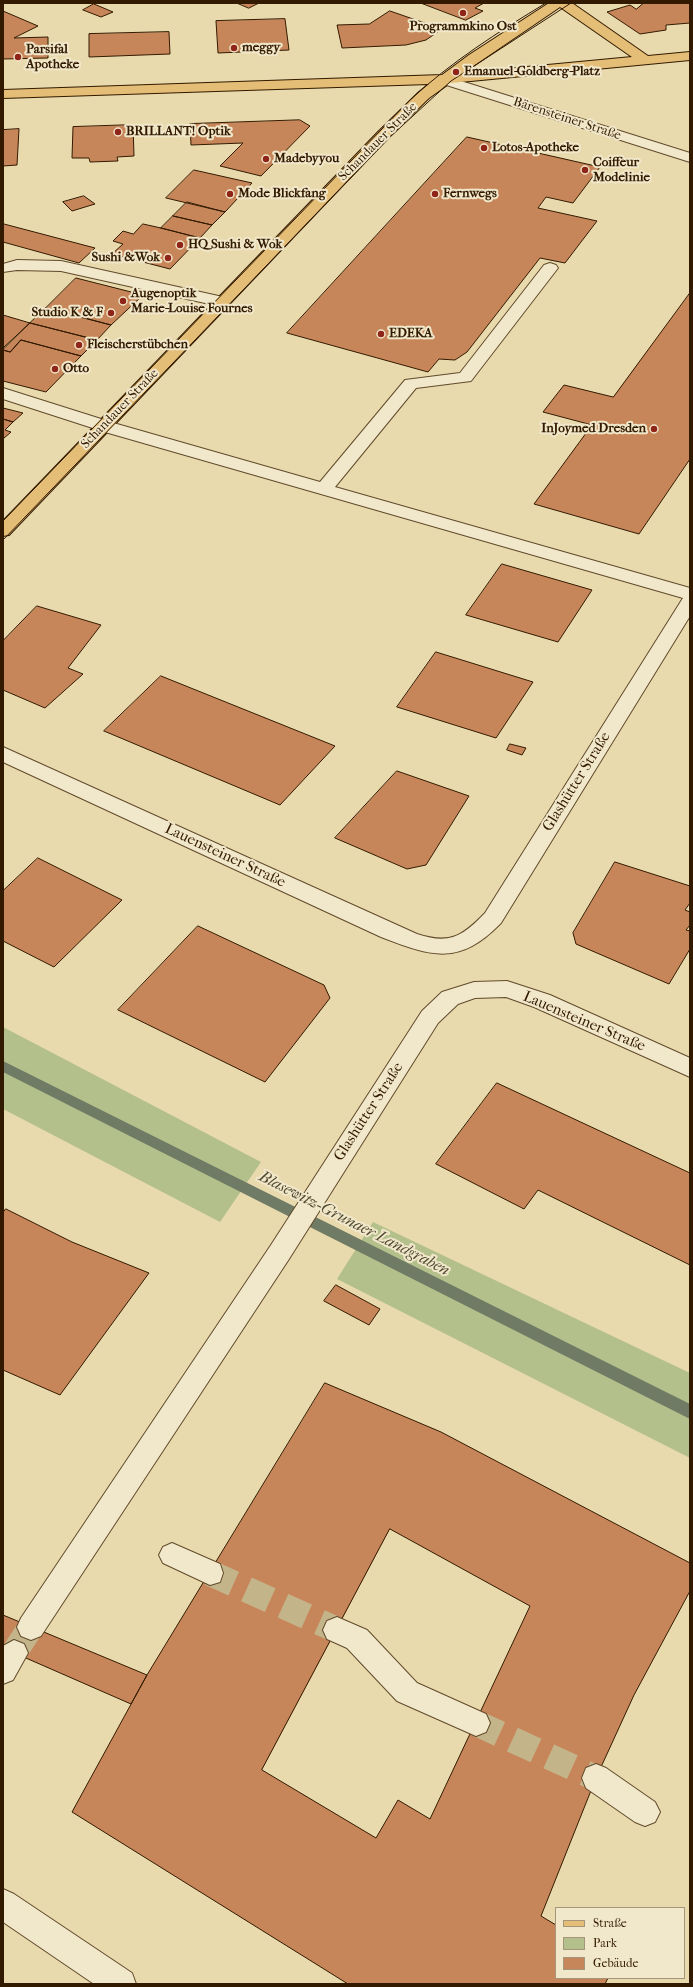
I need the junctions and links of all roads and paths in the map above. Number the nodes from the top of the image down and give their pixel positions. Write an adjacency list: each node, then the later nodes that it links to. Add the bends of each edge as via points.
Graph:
1 (558, 3): 5 (main road, Schandauer Straße)
2 (563, 3): 4 (main road)
3 (690, 56): 4 (main road)
4 (645, 60): 5 (main road)
5 (445, 80): 6 (main road); 7 (street, Bärensteiner Straße); 10 (main road, Schandauer Straße, via 424,95 383,136)
6 (3, 94)
7 (690, 158)
8 (4, 268): 10 (street, via 17,265 61,266)
9 (550, 268): 13 (street, via 465,377 411,384)
10 (223, 302): 12 (main road, Schandauer Straße)
11 (3, 393): 12 (street)
12 (104, 426): 13 (street); 14 (main road, Schandauer Straße)
13 (324, 489): 15 (street)
14 (3, 531)
15 (690, 594)
16 (690, 601): 18 (street, Glashütter Straße, via 493,918 470,939)
17 (3, 754): 18 (street, Lauensteiner Straße, via 389,932 424,945)
18 (449, 946)
19 (474, 990): 20 (street, Lauensteiner Straße, via 507,989 542,1001); 23 (street, Glashütter Straße, via 450,998 430,1017 280,1252)
20 (690, 1068)
21 (172, 1555): 22 (street)
22 (210, 1573)
23 (31, 1627)
24 (337, 1630): 25 (street, via 356,1638 407,1692)
25 (476, 1723)
26 (596, 1778): 27 (street)
27 (645, 1812)
28 (3, 1904): 29 (street)
29 (121, 1984)

